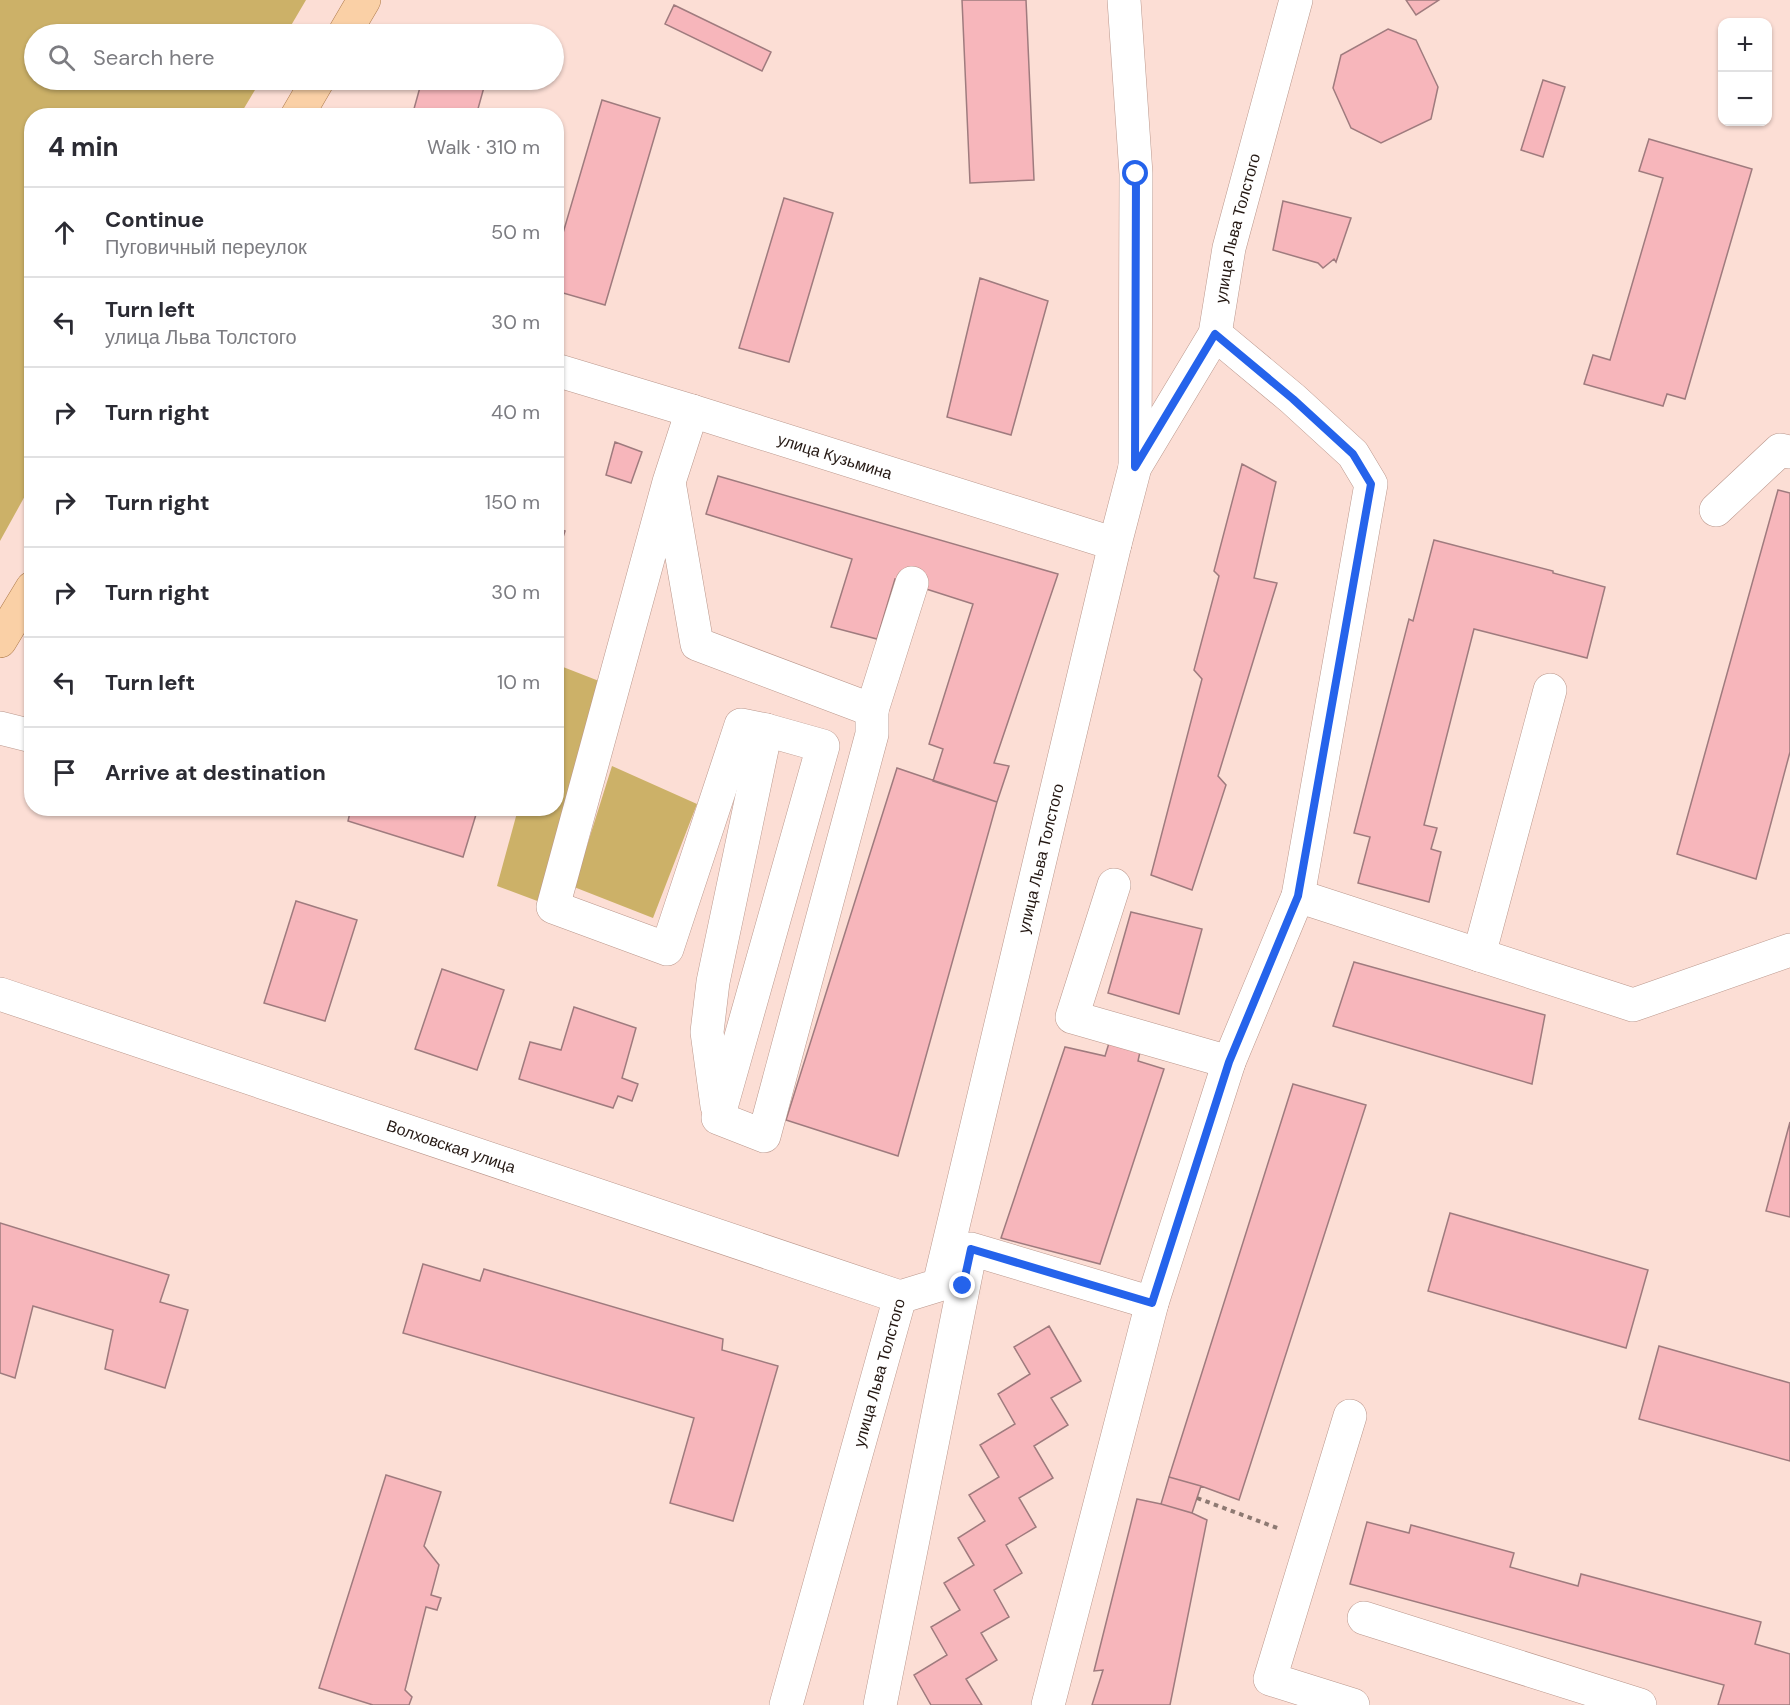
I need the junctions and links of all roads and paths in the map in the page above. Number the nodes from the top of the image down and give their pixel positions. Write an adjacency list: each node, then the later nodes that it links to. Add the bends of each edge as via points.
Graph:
1 (364, 0): 4 (main road)
2 (1124, 0): 11 (street, via 1136,174)
3 (1296, 0): 7 (street, улица Льва Толстого, via 1229,248)
4 (350, 24)
5 (312, 90): 6 (main road)
6 (302, 108)
7 (1215, 334): 11 (street, улица Льва Толстого); 24 (street, via 1353,454 1371,484)
8 (564, 372): 9 (street, улица Кузьмина)
9 (692, 411): 12 (street); 14 (street, улица Кузьмина)
10 (1790, 452): 13 (street, via 1780,450)
11 (1135, 467): 14 (street, улица Льва Толстого)
12 (669, 482): 19 (street, via 697,644); 21 (street, via 553,907 667,949 741,725)
13 (1716, 510)
14 (1115, 544): 30 (street, улица Льва Толстого, via 939,1286)
15 (912, 583): 19 (street)
16 (24, 601): 17 (main road)
17 (0, 641)
18 (1550, 690): 26 (street)
19 (872, 710): 29 (street, via 872,734 764,1136)
20 (0, 729): 22 (street)
21 (766, 730): 29 (street, via 713,982 707,1032); 29 (street, via 823,746)
22 (24, 734)
23 (1114, 885): 28 (street, via 1072,1017)
24 (1298, 896): 26 (street); 28 (street)
25 (1790, 950): 26 (street, via 1633,1005)
26 (1479, 955)
27 (0, 994): 30 (street, Волховская улица)
28 (1229, 1062): 31 (street)
29 (718, 1118)
30 (900, 1297): 36 (street, улица Льва Толстого)
31 (1152, 1303): 37 (street, via 971,1249); 38 (street)
32 (1350, 1416): 34 (street)
33 (1197, 1498): 34 (path)
34 (1312, 1541): 39 (street, via 1270,1679)
35 (1364, 1618): 40 (street)
36 (786, 1705)
37 (880, 1705)
38 (1048, 1705)
39 (1353, 1705)
40 (1640, 1705)

